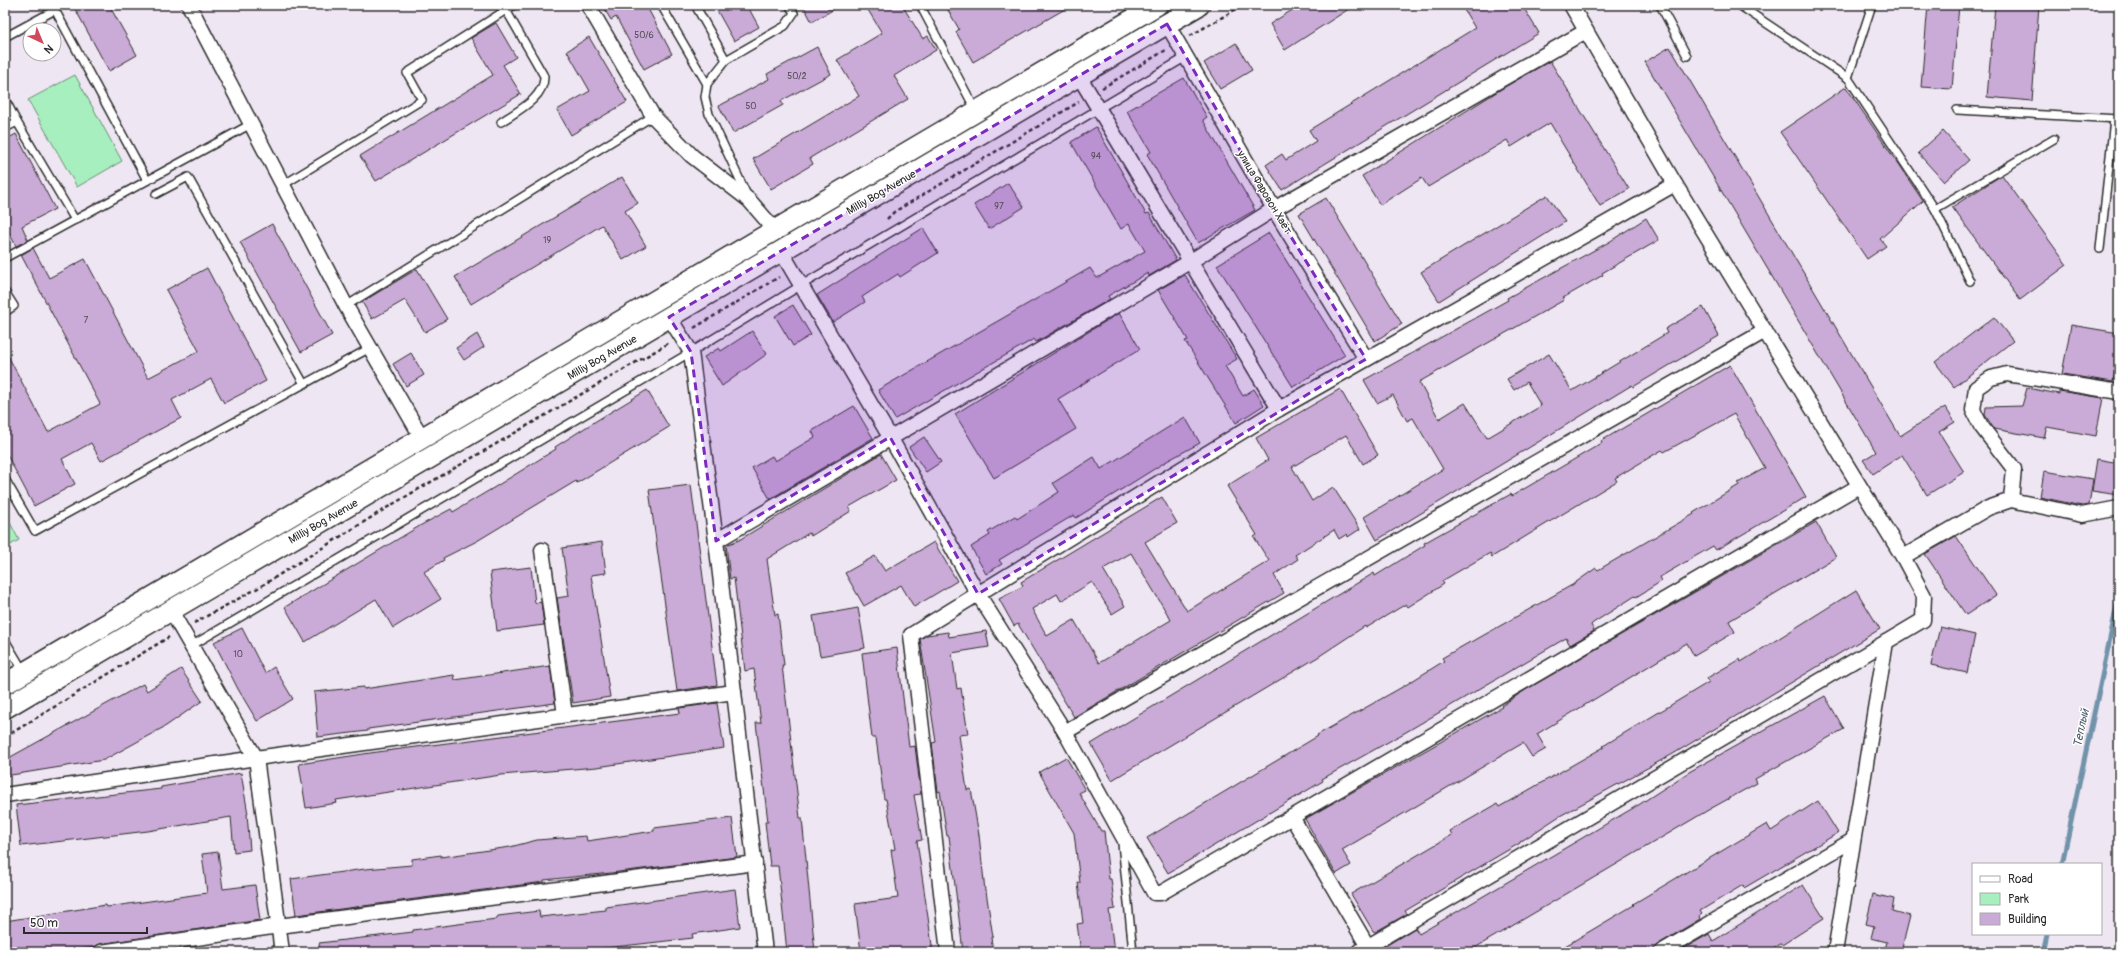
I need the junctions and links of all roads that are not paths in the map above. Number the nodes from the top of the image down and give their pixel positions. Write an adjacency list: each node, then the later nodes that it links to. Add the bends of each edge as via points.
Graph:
1 (190, 5): 32 (street)
2 (515, 5): 14 (lane)
3 (588, 5): 28 (street)
4 (661, 5): 23 (lane)
5 (696, 5): 20 (lane)
6 (789, 5): 20 (lane, via 794,13 786,26)
7 (920, 5): 27 (lane)
8 (1157, 5): 27 (main road, Milliy Bog Avenue)
9 (1199, 5): 15 (main road, Milliy Bog Avenue)
10 (1571, 5): 16 (street)
11 (1662, 5): 18 (lane)
12 (1872, 5): 22 (lane)
13 (1744, 6): 22 (lane)
14 (506, 10): 31 (lane, via 544,76 544,84 539,94); 37 (lane, via 407,73 422,100)
15 (1166, 24): 19 (street, улица Фаровон Хаёт); 21 (main road, Milliy Bog Avenue)
16 (1586, 31): 36 (street); 40 (street)
17 (5, 37): 35 (lane, via 55,10)
18 (1687, 56)
19 (1186, 57): 25 (lane); 40 (street, улица Фаровон Хаёт)
20 (726, 60): 23 (lane)
21 (1079, 76): 25 (street); 45 (main road, Milliy Bog Avenue)
22 (1848, 78): 41 (lane)
23 (707, 84): 39 (lane, via 705,98 709,114)
24 (5, 98): 30 (lane)
25 (1098, 109): 47 (street); 49 (lane)
26 (1957, 110): 29 (lane)
27 (976, 112): 43 (main road, Milliy Bog Avenue)
28 (653, 116): 39 (street, via 692,156); 51 (lane)
29 (2116, 119): 44 (lane)
30 (18, 122): 33 (lane); 42 (lane)
31 (500, 122)
32 (251, 124): 35 (lane); 37 (street)
33 (5, 128)
34 (2054, 139): 41 (lane)
35 (147, 180): 42 (lane)
36 (1675, 184): 54 (street); 58 (street)
37 (283, 185): 51 (street)
38 (156, 194): 60 (lane, via 188,177)
39 (749, 200): 43 (street)
40 (1274, 209): 47 (street); 58 (street, улица Фаровон Хаёт)
41 (1935, 209): 48 (lane)
42 (75, 220): 46 (lane)
43 (775, 230): 57 (main road, Milliy Bog Avenue)
44 (2100, 249)
45 (781, 251): 49 (street); 53 (main road, Milliy Bog Avenue)
46 (5, 258)
47 (1191, 261): 62 (street); 63 (street)
48 (1970, 281)
49 (800, 286): 56 (lane); 63 (street)
50 (5, 292): 52 (lane, via 14,306)
51 (346, 306): 55 (street)
52 (5, 312)
53 (669, 317): 56 (street); 59 (main road, Milliy Bog Avenue)
54 (1765, 331): 66 (street); 83 (street)
55 (370, 348): 60 (lane); 64 (street)
56 (691, 352): 69 (street); 77 (lane)
57 (562, 356): 59 (main road); 64 (main road, Milliy Bog Avenue)
58 (1366, 359): 62 (street)
59 (574, 373): 74 (main road, Milliy Bog Avenue)
60 (304, 384): 65 (lane, via 34,531)
61 (2119, 392): 67 (street, via 2007,374 1991,378 1976,388 1973,410 1981,426 2014,469)
62 (1279, 409): 73 (street)
63 (890, 437): 69 (street); 73 (street)
64 (422, 438): 72 (main road, Milliy Bog Avenue)
65 (5, 478)
66 (1859, 486): 71 (street); 86 (street)
67 (2011, 500): 68 (street, via 2082,515); 71 (street, via 1988,508)
68 (2119, 508)
69 (716, 541): 80 (street)
70 (542, 550): 82 (street)
71 (1903, 557): 76 (street, via 1924,596 1923,620)
72 (160, 593): 74 (main road); 78 (main road, Milliy Bog Avenue)
73 (978, 594): 83 (street); 95 (street, via 911,635)
74 (171, 611): 77 (street); 81 (main road, Milliy Bog Avenue)
75 (5, 640): 78 (lane)
76 (1886, 642): 88 (street); 91 (street)
77 (191, 646): 84 (street)
78 (24, 672): 79 (main road, Milliy Bog Avenue)
79 (5, 684)
80 (734, 692): 82 (street); 89 (street)
81 (5, 708)
82 (565, 715): 84 (street)
83 (1065, 732): 87 (street)
84 (256, 758): 85 (street); 90 (street)
85 (5, 795)
86 (1292, 817): 87 (street, via 1157,894 1154,893); 91 (street)
87 (1121, 832): 96 (lane)
88 (1852, 840): 97 (street); 98 (street)
89 (754, 863): 90 (street); 94 (street)
90 (279, 926): 92 (street); 93 (street)
91 (1366, 950)
92 (101, 952)
93 (282, 952)
94 (765, 952)
95 (948, 952)
96 (1133, 952)
97 (1661, 952)
98 (1835, 952)

